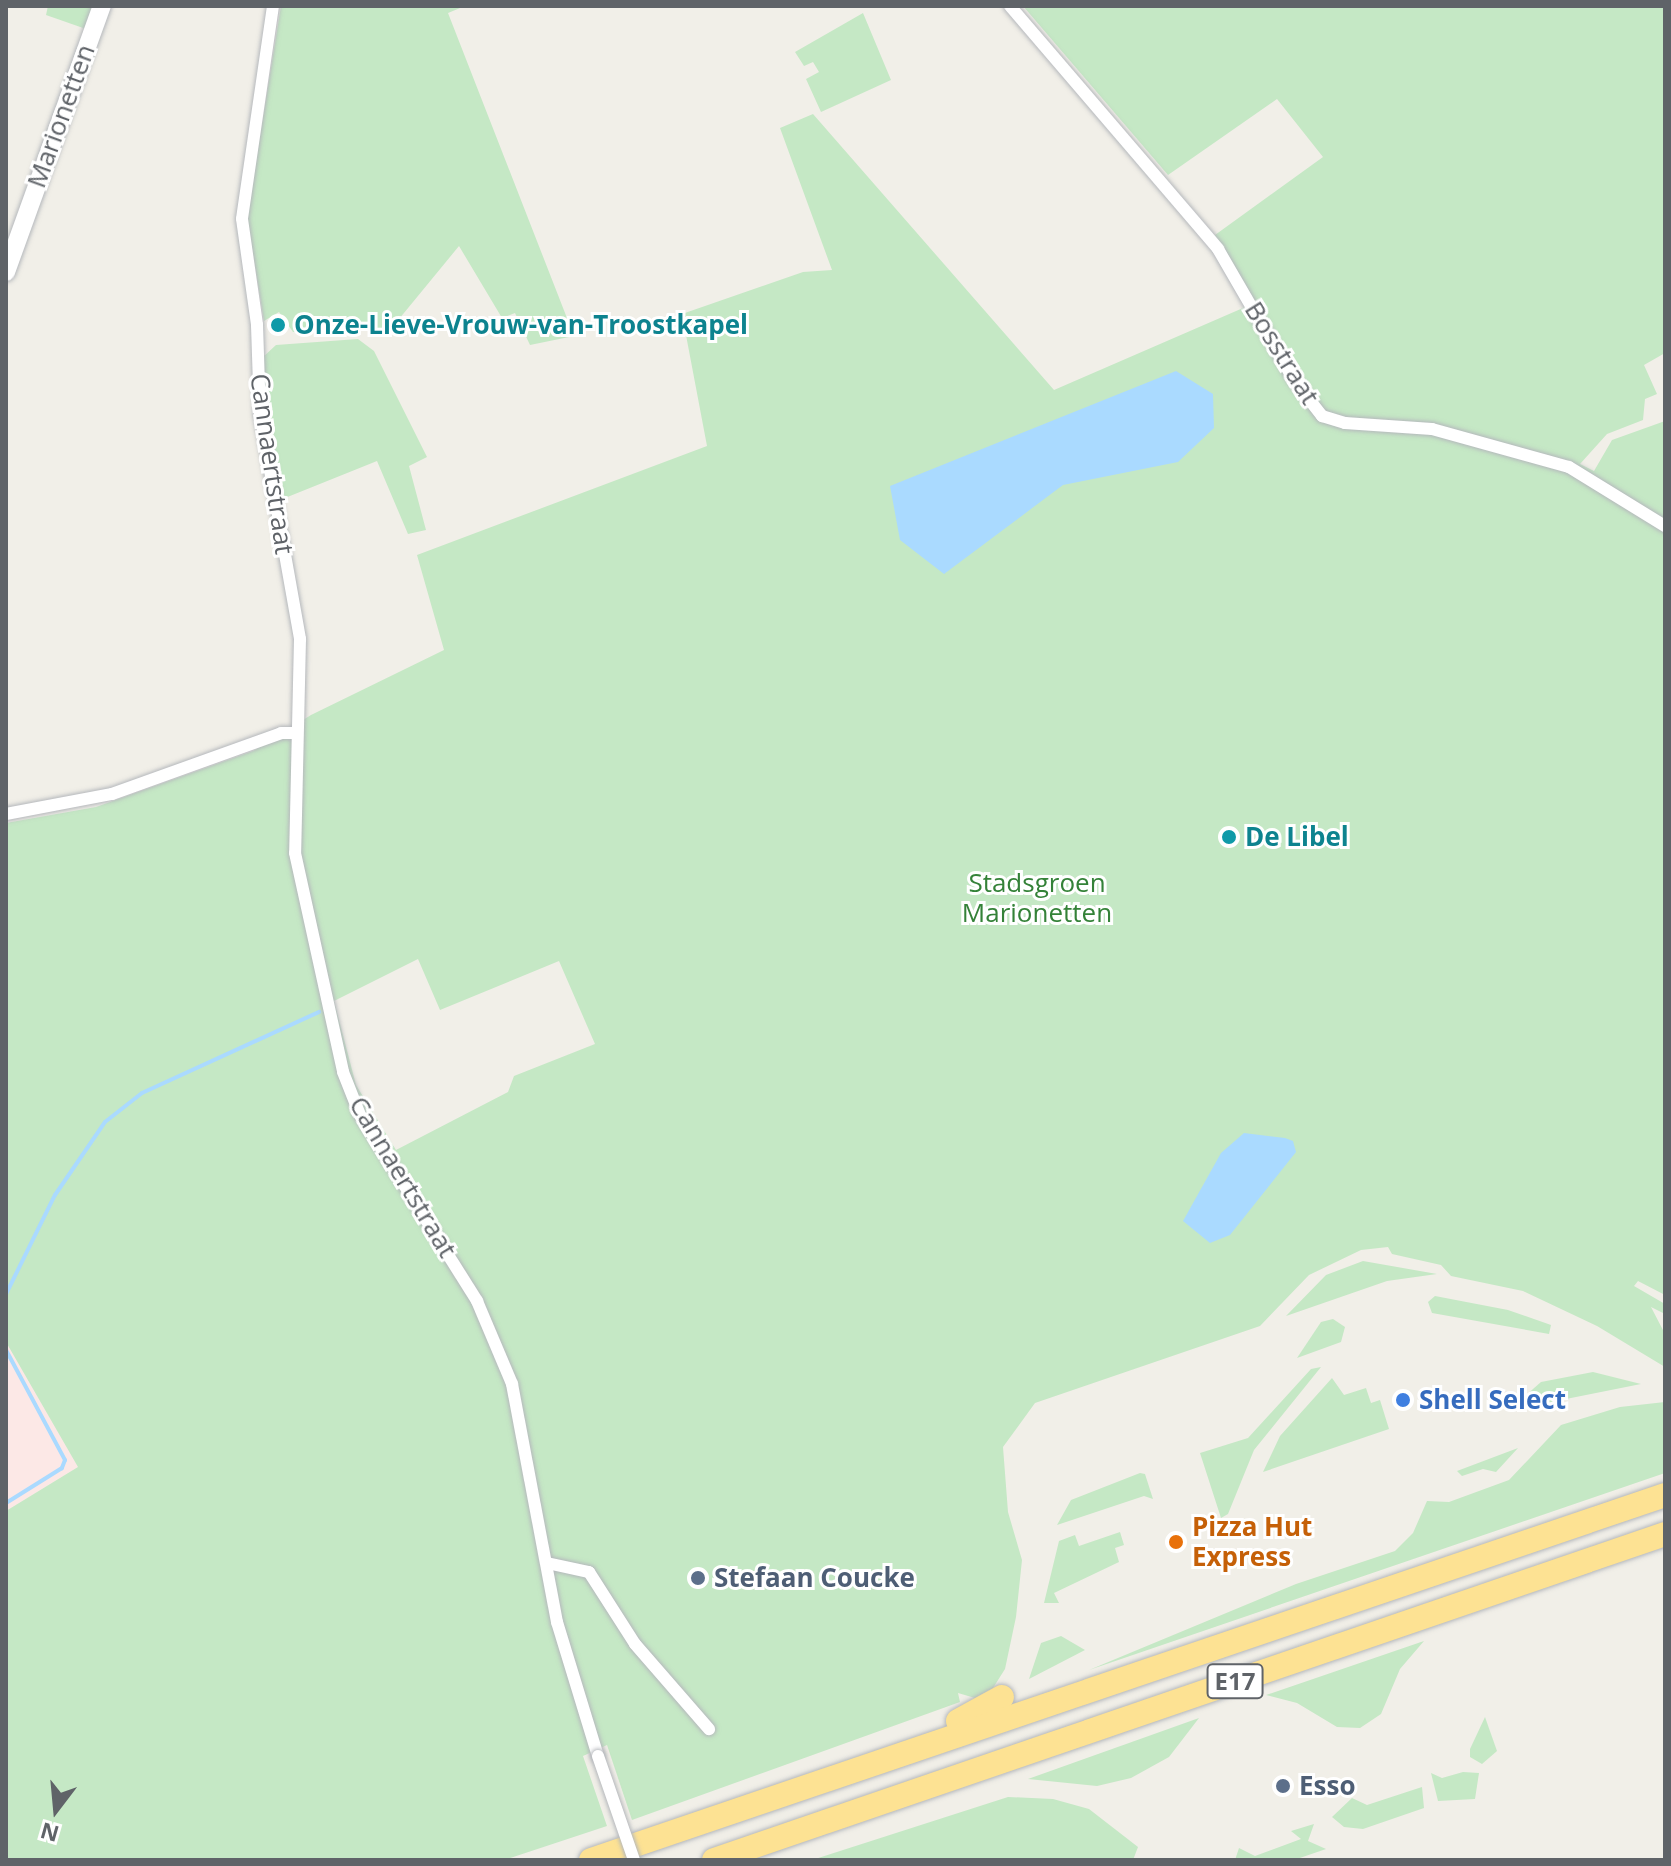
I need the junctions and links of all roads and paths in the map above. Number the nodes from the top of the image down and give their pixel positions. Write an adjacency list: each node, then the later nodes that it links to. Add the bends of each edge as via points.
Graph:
1 (102, 6): 4 (street, Marionetten)
2 (273, 6): 6 (street, Cannaertstraat, via 242,219 257,325 260,414 300,639)
3 (1010, 6): 5 (street, Bosstraat, via 1218,249 1294,380 1322,416 1345,423 1432,429 1561,464)
4 (6, 272)
5 (1665, 526)
6 (297, 733): 7 (street, via 281,733 112,794); 10 (street, Cannaertstraat, via 295,853 343,1072 360,1115 437,1232 498,1348 522,1418)
7 (6, 814)
8 (1665, 1495): 13 (highway, E17)
9 (1665, 1534): 15 (highway, E17)
10 (547, 1563): 12 (street, via 589,1572 635,1644); 17 (street, Cannaertstraat, bridge, via 569,1671)
11 (1002, 1697): 13 (highway)
12 (709, 1729)
13 (900, 1753): 16 (highway, E17)
14 (925, 1803): 15 (highway)
15 (804, 1828): 18 (highway, E17)
16 (591, 1860)
17 (634, 1860)
18 (714, 1860)

